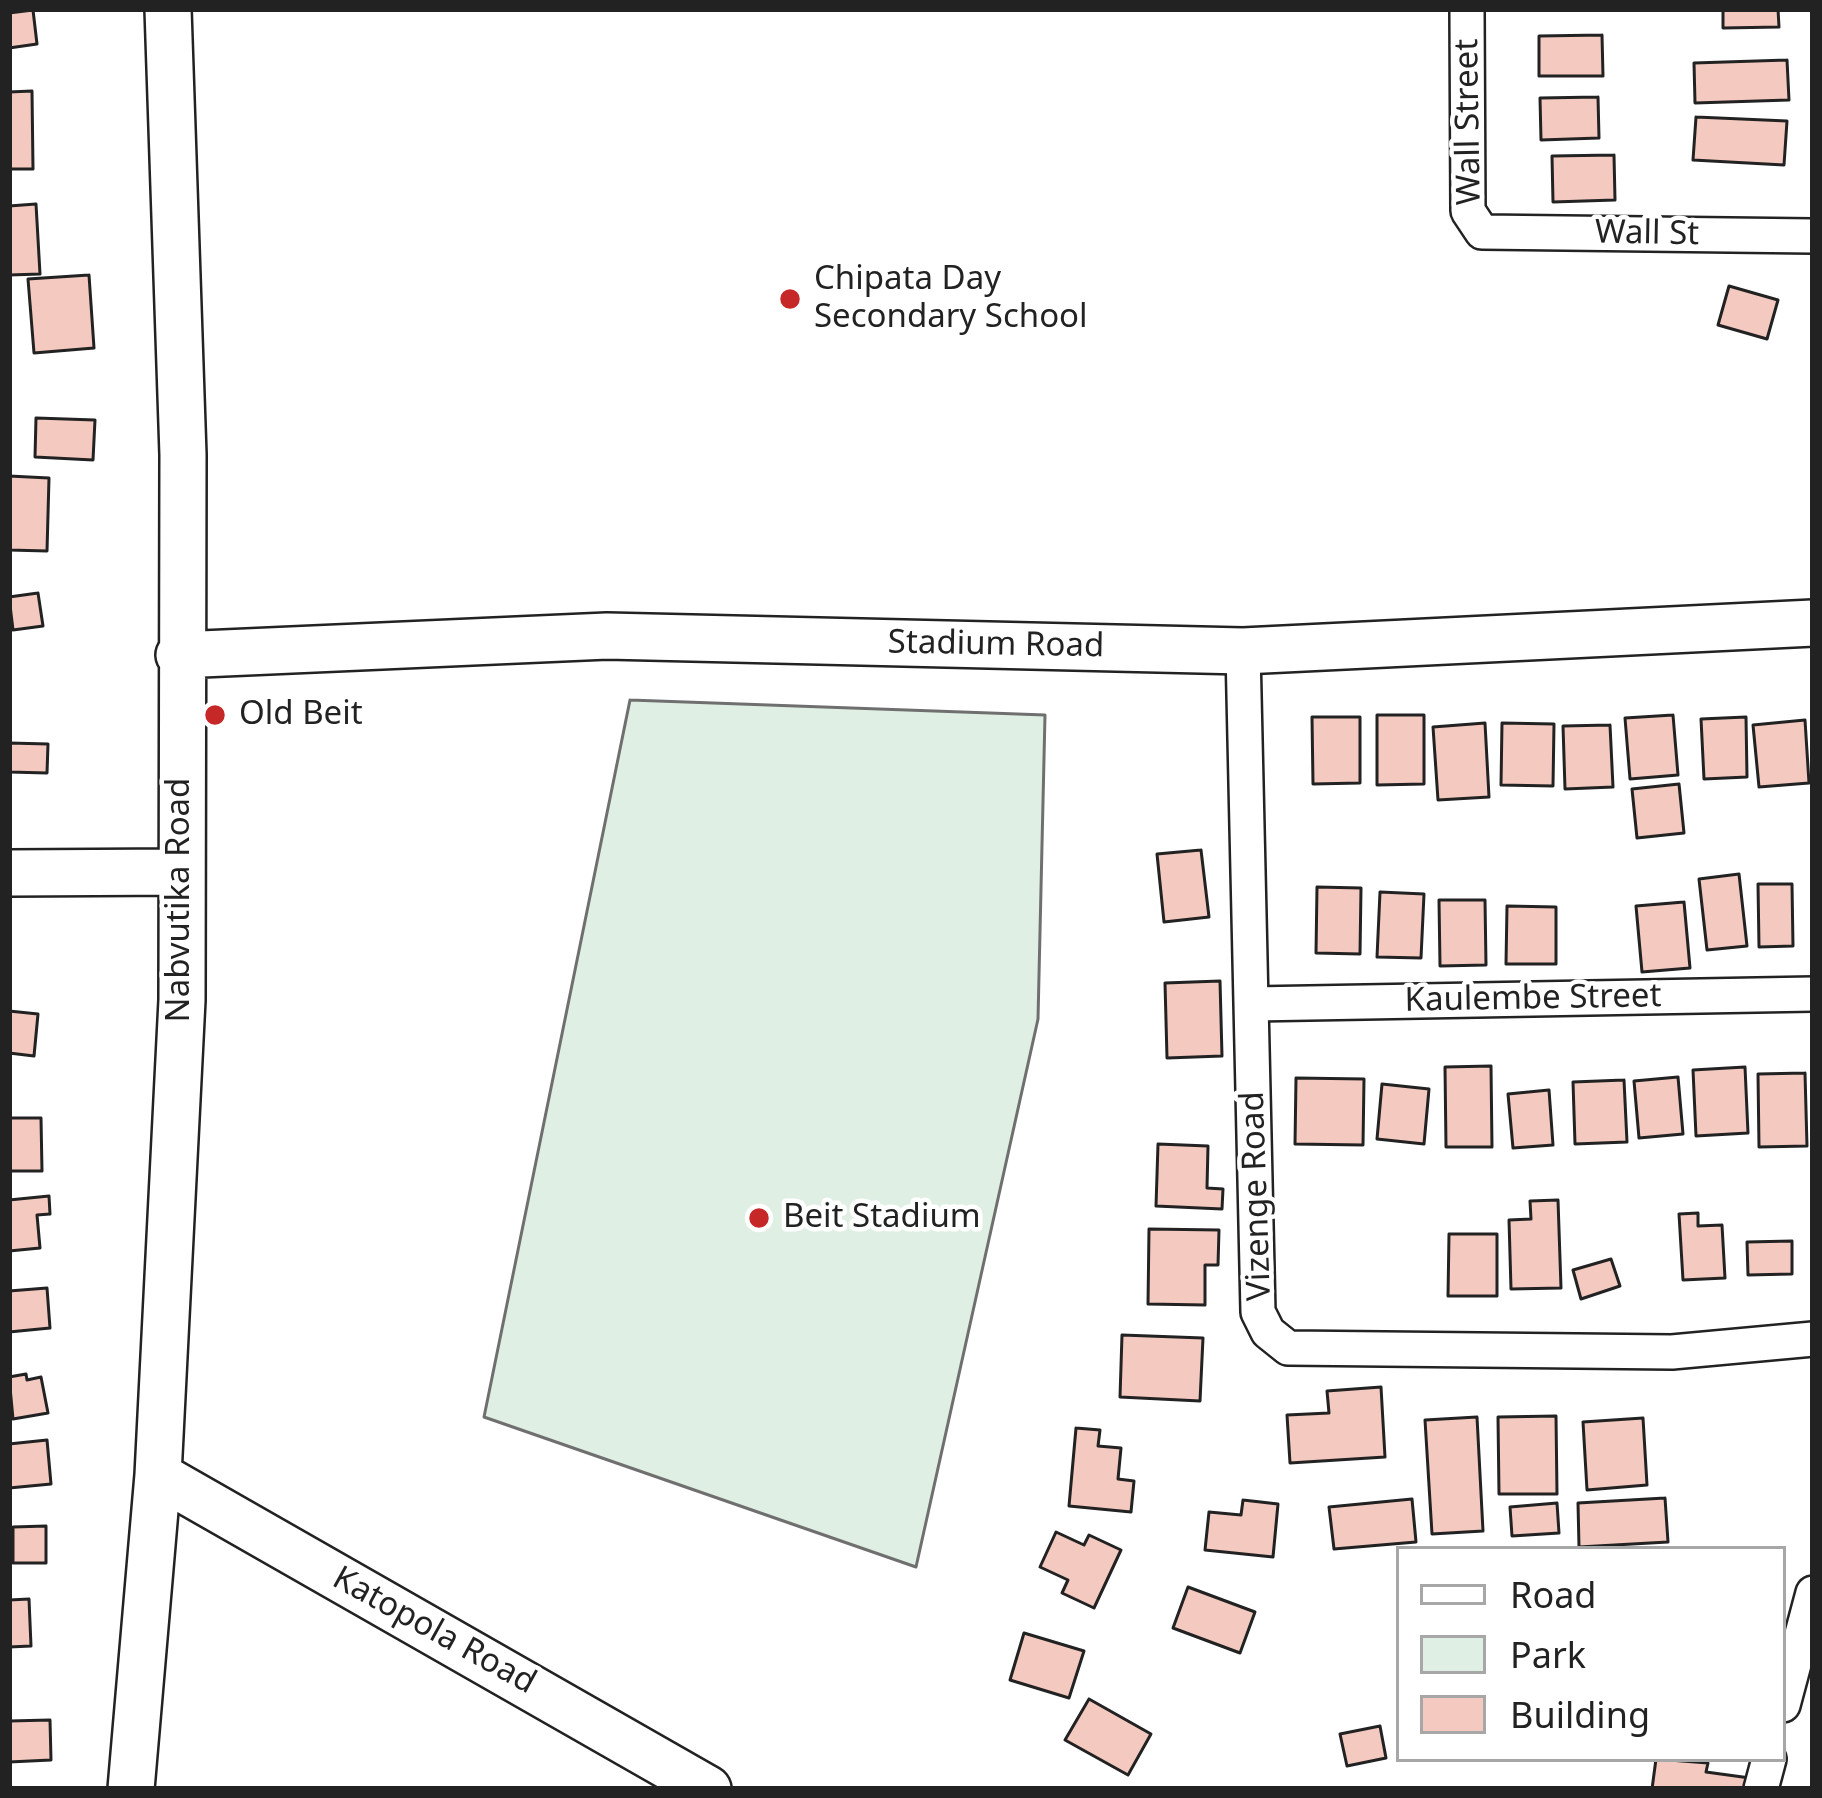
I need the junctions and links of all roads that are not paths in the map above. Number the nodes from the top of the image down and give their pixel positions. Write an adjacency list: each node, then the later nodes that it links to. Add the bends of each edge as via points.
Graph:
1 (168, 9): 7 (street, Nabvutika Road, via 183,454)
2 (1467, 9): 3 (street, Wall Street, via 1468,211)
3 (1482, 232): 4 (street, Wall St)
4 (1813, 236)
5 (1813, 623): 6 (street, Stadium Road)
6 (1243, 651): 7 (street, Stadium Road, via 607,636); 11 (street, Vizenge Road)
7 (179, 655): 8 (street, Nabvutika Road)
8 (181, 872): 9 (street); 13 (street, Nabvutika Road)
9 (9, 873)
10 (1813, 994): 11 (street, Kaulembe Street)
11 (1253, 1004): 12 (street, Vizenge Road, via 1258,1312 1288,1348 1672,1352)
12 (1813, 1340)
13 (158, 1475): 16 (street, Katopola Road); 17 (street, Nabvutika Road)
14 (1813, 1593): 15 (street)
15 (1786, 1694)
16 (687, 1783)
17 (131, 1789)

